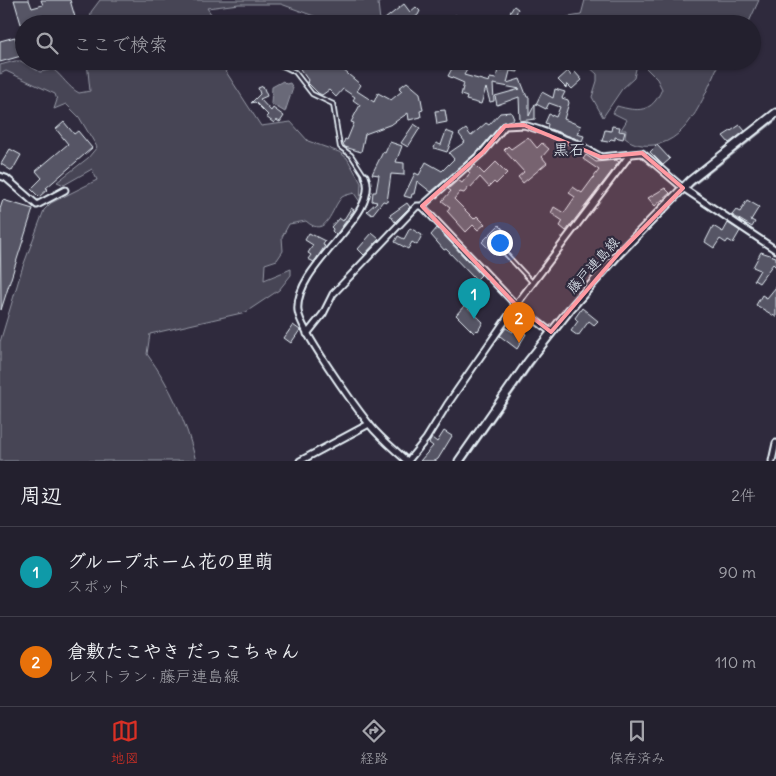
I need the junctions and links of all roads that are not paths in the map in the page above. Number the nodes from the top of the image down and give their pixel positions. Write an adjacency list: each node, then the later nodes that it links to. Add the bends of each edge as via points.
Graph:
1 (291, 70): 5 (lane, via 312,94 334,104 340,147 351,156)
2 (776, 113): 6 (main road, 藤戸連島線)
3 (629, 156): 6 (street, via 642,153 649,157); 8 (street, via 601,157 576,143 540,130 524,125 505,126 483,152); 11 (street)
4 (0, 176): 7 (street, via 36,206)
5 (364, 176): 14 (street, via 367,181 365,203 323,254 304,287 298,311)
6 (683, 188): 9 (street); 13 (main road, 藤戸連島線, via 619,254)
7 (64, 190)
8 (422, 206): 12 (street); 14 (street, via 417,206 333,294 323,314)
9 (776, 250)
10 (505, 253): 11 (lane)
11 (533, 283): 12 (street)
12 (516, 305): 13 (street); 18 (street, via 426,439)
13 (551, 332): 19 (main road, 藤戸連島線)
14 (307, 334): 15 (street)
15 (369, 424): 17 (street); 18 (street)
16 (776, 443): 20 (street)
17 (300, 461)
18 (407, 461)
19 (459, 461)
20 (772, 461)

